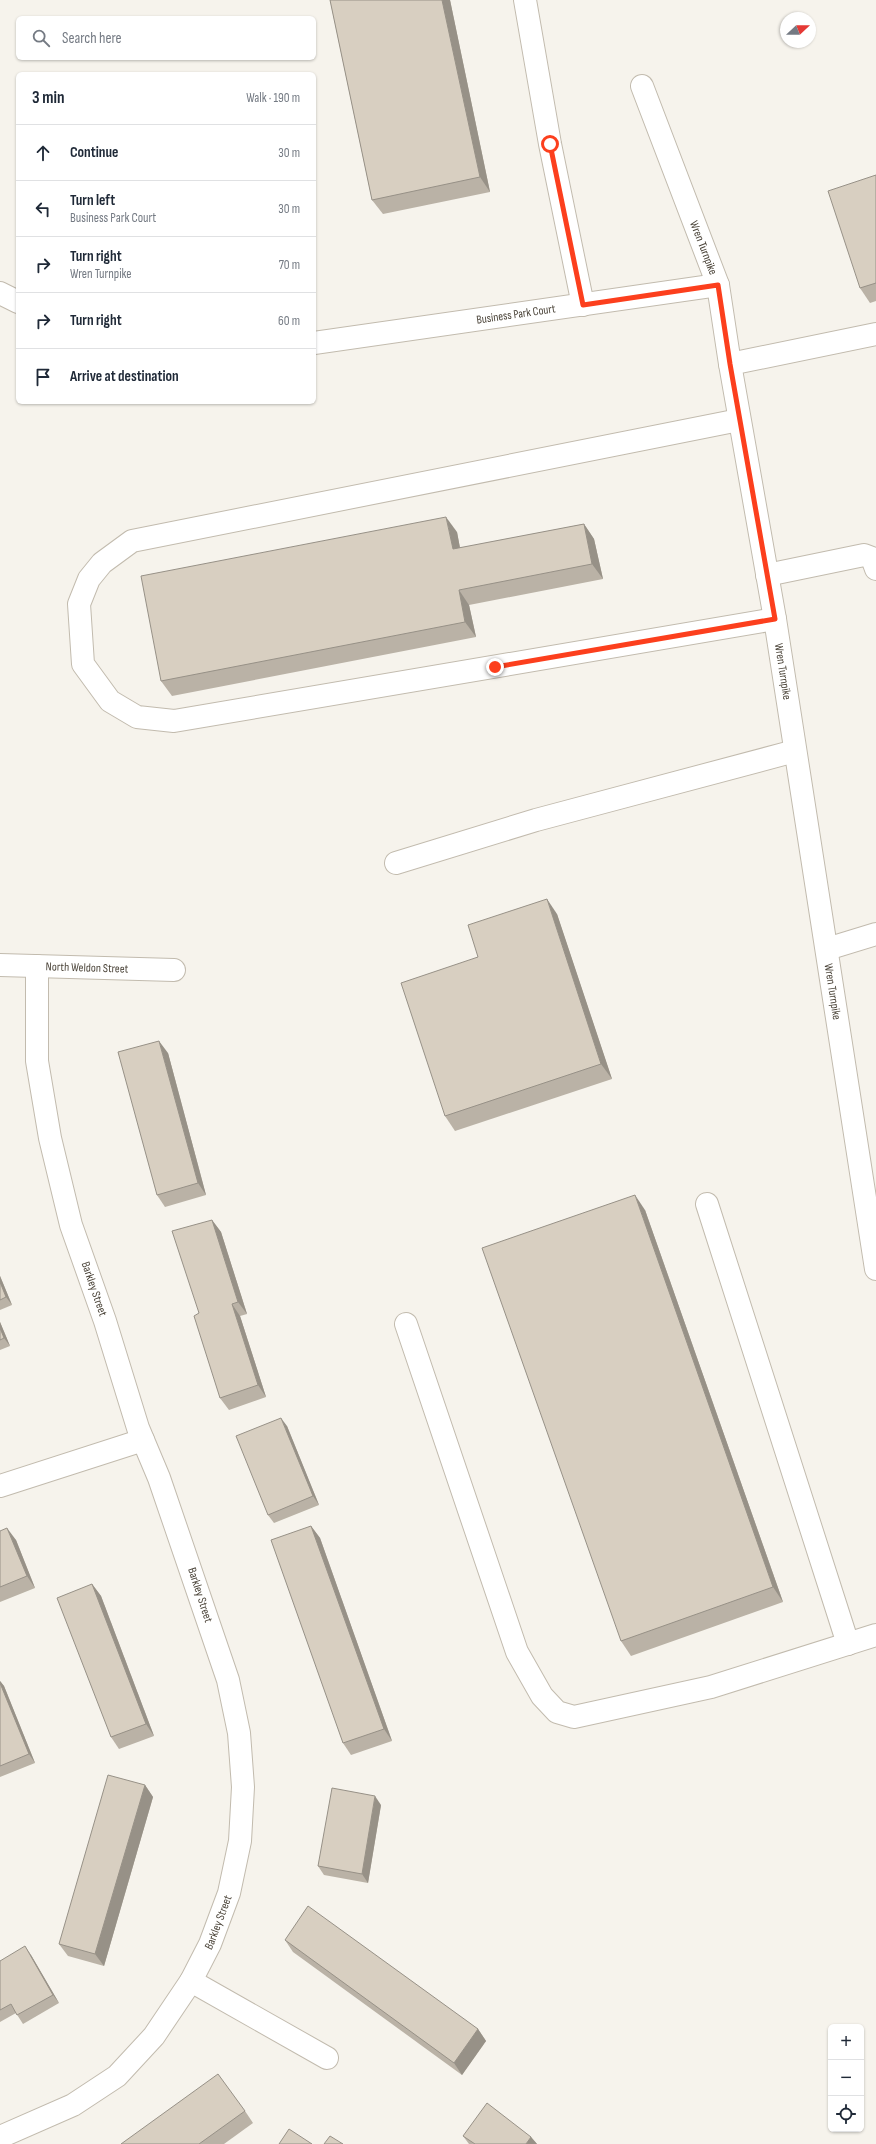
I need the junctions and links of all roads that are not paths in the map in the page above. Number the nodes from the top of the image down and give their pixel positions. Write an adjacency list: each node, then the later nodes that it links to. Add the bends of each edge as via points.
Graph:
1 (524, 0): 6 (street)
2 (642, 86): 3 (street, Wren Turnpike)
3 (718, 285): 6 (street, Business Park Court); 9 (street, Wren Turnpike)
4 (0, 292): 5 (street)
5 (16, 301)
6 (583, 305): 8 (street, Business Park Court)
7 (876, 334): 9 (street)
8 (316, 343)
9 (730, 364): 10 (street, Wren Turnpike)
10 (740, 420): 12 (street, Wren Turnpike); 13 (street, via 132,541 102,563 89,579 79,604 83,664 110,701 137,717 174,721)
11 (876, 569): 12 (street, via 872,558 864,555)
12 (767, 576): 13 (street, Wren Turnpike)
13 (775, 619): 14 (street, Wren Turnpike)
14 (795, 751): 15 (street, via 536,820); 17 (street, Wren Turnpike)
15 (396, 863)
16 (876, 934): 17 (street)
17 (827, 950): 22 (street, Wren Turnpike)
18 (0, 966): 19 (street, North Weldon Street)
19 (37, 966): 20 (street, North Weldon Street); 24 (street, Barkley Street, via 37,1062 50,1138 71,1225)
20 (174, 970)
21 (707, 1204): 27 (street)
22 (876, 1269)
23 (406, 1324): 27 (street, via 517,1652 542,1696 558,1712 574,1717 711,1687)
24 (143, 1440): 25 (street); 28 (street, Barkley Street, via 159,1478 228,1680 239,1733 243,1787 240,1841 229,1893 210,1944)
25 (0, 1486)
26 (876, 1635): 27 (street)
27 (848, 1644)
28 (191, 1981): 29 (street); 30 (street, Barkley Street, via 154,2036 117,2076 72,2105)
29 (327, 2058)
30 (0, 2137)

